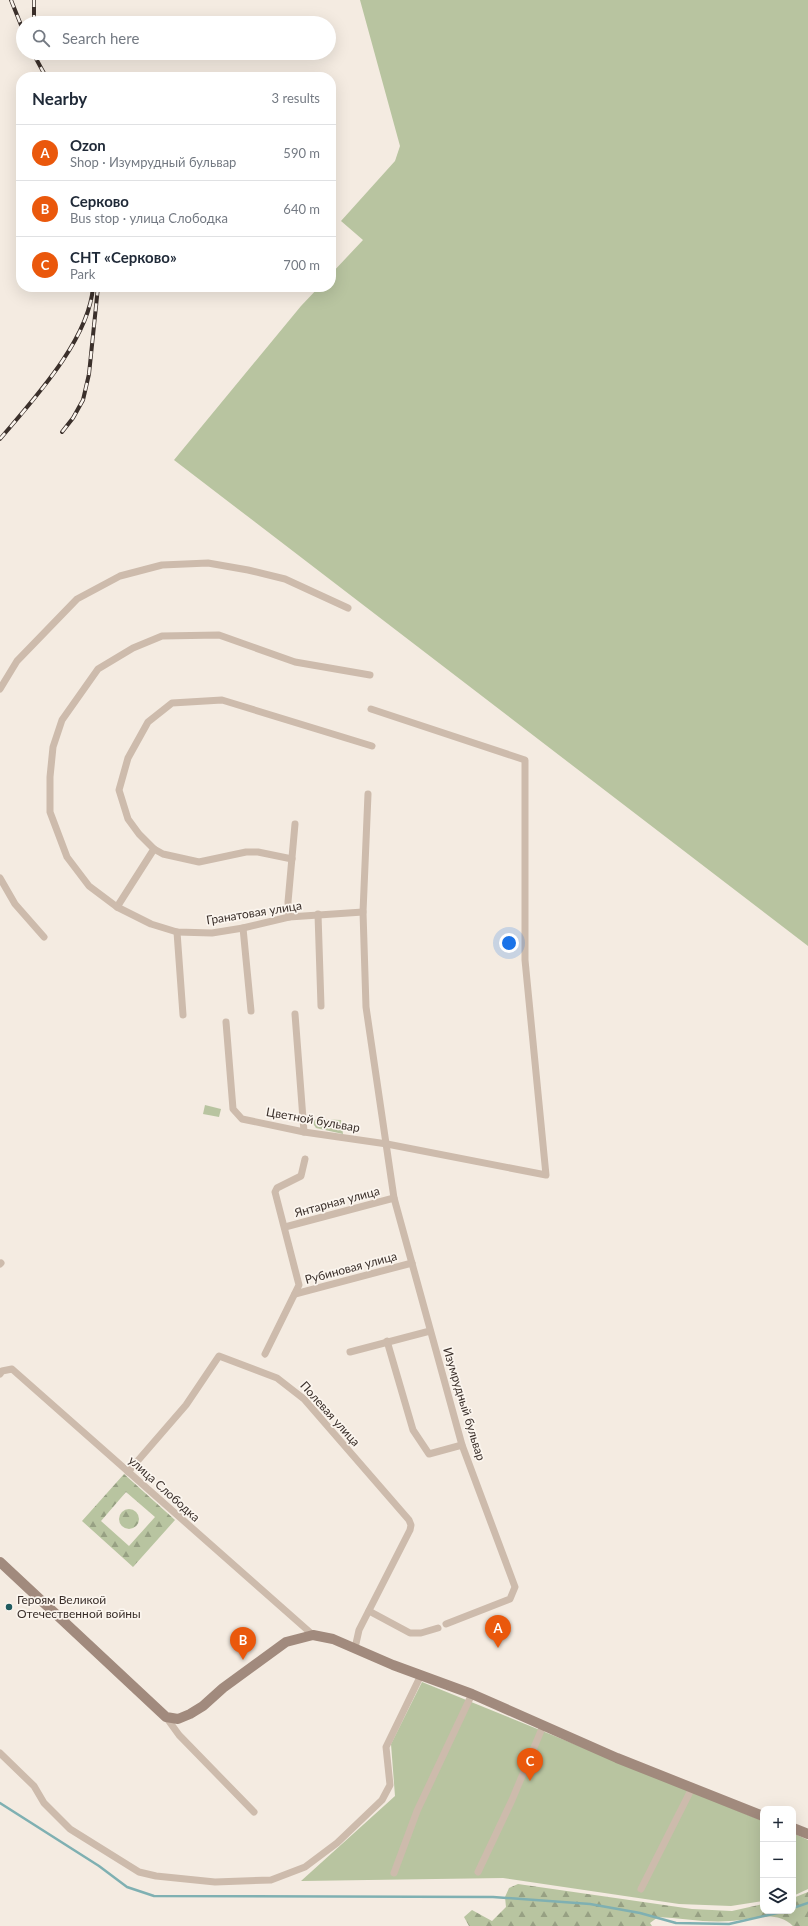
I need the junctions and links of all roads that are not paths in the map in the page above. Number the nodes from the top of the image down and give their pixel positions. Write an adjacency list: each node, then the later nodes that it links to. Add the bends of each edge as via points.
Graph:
1 (348, 608): 3 (street, via 285,579 248,570 208,563 162,566 120,576 77,599 17,661)
2 (370, 675): 11 (street, Гранатовая улица, via 296,662 219,635 162,636 133,648 98,669 62,720 53,747 50,812 67,857 90,886)
3 (0, 689)
4 (371, 709): 24 (street, Цветной бульвар, via 525,760 525,960 546,1175)
5 (372, 746): 8 (street, via 222,700 172,703 148,722 128,758 119,790 128,819)
6 (368, 794): 12 (street, Изумрудный бульвар)
7 (295, 824): 9 (street)
8 (154, 849): 9 (street, via 163,854 199,862 246,852); 11 (street)
9 (292, 859): 14 (street)
10 (0, 878): 17 (street, via 15,904)
11 (117, 907): 16 (street, Гранатовая улица, via 151,924)
12 (363, 912): 13 (street, Гранатовая улица); 24 (street, Изумрудный бульвар, via 366,1007)
13 (318, 914): 14 (street, Гранатовая улица); 18 (street)
14 (289, 917): 15 (street, Гранатовая улица)
15 (242, 928): 16 (street, Гранатовая улица, via 212,933); 19 (street)
16 (177, 932): 21 (street)
17 (44, 937)
18 (321, 1006)
19 (251, 1010)
20 (295, 1014): 23 (street)
21 (183, 1015)
22 (226, 1022): 23 (street, Цветной бульвар, via 232,1109 242,1119)
23 (304, 1132): 24 (street, Цветной бульвар)
24 (387, 1144): 26 (street, Изумрудный бульвар)
25 (305, 1159): 27 (street, Рубиновая улица, via 298,1178 277,1188 275,1192)
26 (394, 1198): 27 (street, Янтарная улица); 28 (street, Изумрудный бульвар)
27 (285, 1227): 29 (street, Рубиновая улица, via 299,1285)
28 (412, 1263): 29 (street, Рубиновая улица); 30 (street, Изумрудный бульвар)
29 (294, 1294): 33 (street, Рубиновая улица)
30 (430, 1331): 31 (street); 35 (street, Изумрудный бульвар)
31 (388, 1341): 32 (street); 35 (street, via 413,1430 429,1454)
32 (350, 1352)
33 (265, 1354)
34 (0, 1374): 36 (street, улица Слободка, via 12,1369)
35 (462, 1445): 39 (street, Изумрудный бульвар, via 515,1587 510,1599)
36 (128, 1472): 38 (street, Полевая улица, via 186,1405 219,1356 277,1378 304,1399 411,1525); 41 (street, улица Слободка)
37 (0, 1562): 45 (main road)
38 (369, 1611): 40 (street, via 410,1633 421,1634); 42 (street, Полевая улица, via 359,1630)
39 (446, 1624)
40 (438, 1628)
41 (313, 1635): 42 (main road, via 333,1639); 45 (main road, via 286,1642 190,1714 178,1719)
42 (355, 1648): 43 (main road)
43 (421, 1675): 44 (main road); 47 (street, via 386,1747 390,1785 382,1800 337,1843 305,1867 271,1880 215,1882 139,1872 70,1829 44,1803 34,1786)
44 (472, 1694): 46 (main road); 54 (street, via 417,1811)
45 (166, 1717): 49 (street, via 179,1735)
46 (543, 1726): 48 (main road); 53 (street)
47 (0, 1753)
48 (692, 1788): 50 (main road); 55 (street)
49 (254, 1812)
50 (760, 1815)
51 (796, 1829): 52 (main road)
52 (808, 1834)
53 (478, 1872)
54 (394, 1873)
55 (641, 1889)

